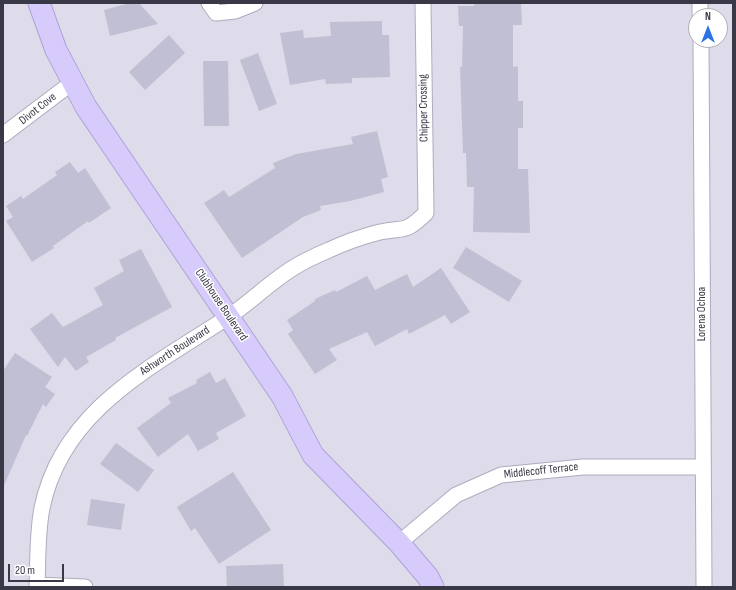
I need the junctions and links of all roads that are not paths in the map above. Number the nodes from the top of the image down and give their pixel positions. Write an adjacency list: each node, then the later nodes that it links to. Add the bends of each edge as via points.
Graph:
1 (39, 3): 6 (street, Clubhouse Boulevard, via 56,50)
2 (255, 3): 4 (street, via 235,11)
3 (423, 3): 8 (street, Chipper Crossing)
4 (213, 8)
5 (700, 48): 10 (street, Lorena Ochoa)
6 (73, 82): 7 (street, Divot Cove); 9 (street, Clubhouse Boulevard, via 86,107)
7 (3, 135)
8 (426, 213): 9 (street, Ashworth Boulevard, via 413,226 380,232 338,246 294,268)
9 (229, 316): 11 (street, Clubhouse Boulevard, via 282,396 313,455); 12 (street, Ashworth Boulevard, via 120,388 82,425 53,472 42,508)
10 (703, 467): 11 (street, Middlecoff Terrace, via 583,467 501,475 456,495); 15 (street, Lorena Ochoa)
11 (399, 543): 14 (street, Clubhouse Boulevard, via 428,577)
12 (37, 586): 13 (street)
13 (85, 587)
14 (433, 587)
15 (704, 587)

